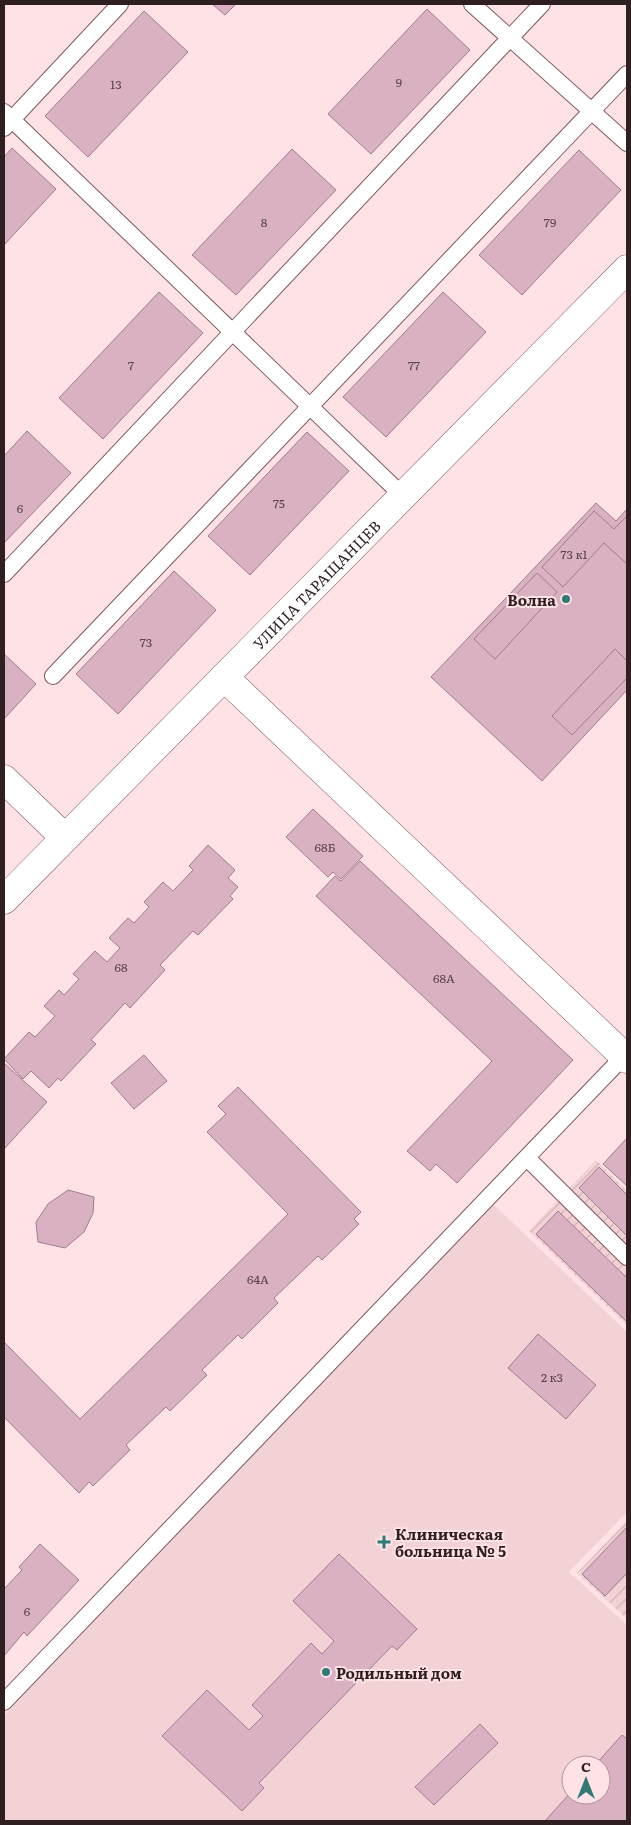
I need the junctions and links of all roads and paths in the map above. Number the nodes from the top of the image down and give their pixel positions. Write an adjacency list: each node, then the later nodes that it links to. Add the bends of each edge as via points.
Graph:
1 (120, 4): 7 (lane)
2 (472, 4): 4 (lane)
3 (542, 4): 4 (lane)
4 (509, 38): 6 (lane); 10 (lane)
5 (627, 74): 6 (lane)
6 (592, 111): 8 (lane); 11 (lane)
7 (6, 120): 10 (lane)
8 (627, 143)
9 (627, 269): 12 (street, УЛИЦА ТАРАЩАНЦЕВ)
10 (233, 332): 11 (lane); 13 (lane)
11 (310, 407): 12 (lane); 14 (lane)
12 (404, 497): 15 (street, УЛИЦА ТАРАЩАНЦЕВ)
13 (4, 574)
14 (53, 676)
15 (224, 677): 17 (street, УЛИЦА ТАРАЩАНЦЕВ); 19 (street)
16 (4, 779): 17 (street)
17 (64, 837): 18 (street, УЛИЦА ТАРАЩАНЦЕВ)
18 (4, 900)
19 (626, 1057): 20 (lane)
20 (526, 1158): 21 (lane); 22 (lane)
21 (627, 1257)
22 (4, 1702)

